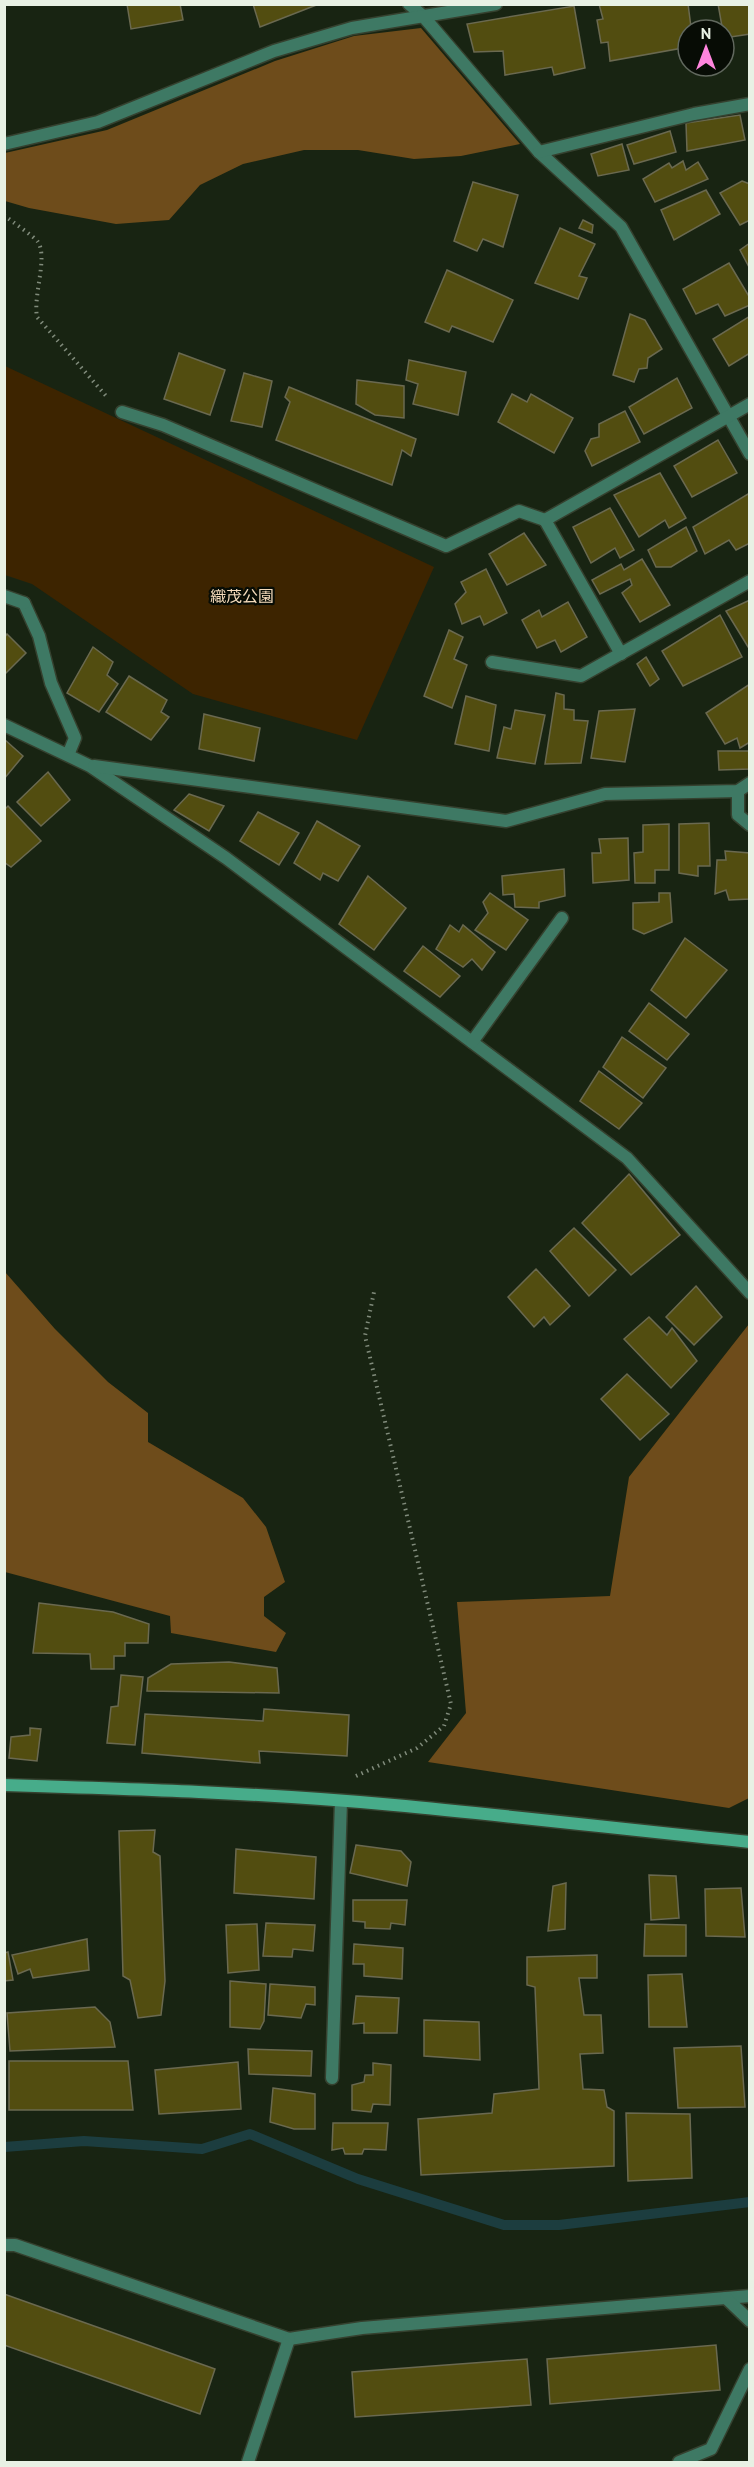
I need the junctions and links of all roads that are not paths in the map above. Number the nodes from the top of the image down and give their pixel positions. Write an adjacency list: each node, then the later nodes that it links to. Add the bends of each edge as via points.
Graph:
1 (409, 4): 3 (street)
2 (496, 4): 3 (street)
3 (423, 16): 5 (street, via 352,28 274,51 98,122); 6 (street)
4 (750, 104): 6 (street)
5 (4, 144)
6 (539, 153): 9 (street, via 621,227)
7 (750, 404): 9 (street)
8 (122, 412): 11 (street, via 163,425 446,546 519,511)
9 (728, 417): 10 (street); 11 (street)
10 (750, 454)
11 (545, 520): 14 (street)
12 (750, 581): 14 (street)
13 (4, 596): 17 (street, via 24,603 39,636 51,683 75,738)
14 (621, 654): 15 (street, via 581,676)
15 (492, 662)
16 (4, 724): 17 (street)
17 (68, 755): 18 (street)
18 (90, 766): 20 (street, via 506,821 605,794); 23 (street, via 226,858)
19 (750, 783): 20 (street)
20 (738, 791): 21 (street, via 738,815)
21 (750, 825)
22 (562, 918): 23 (street)
23 (472, 1042): 24 (street, via 627,1158)
24 (750, 1293)
25 (4, 1785): 26 (street, via 195,1791)
26 (341, 1801): 27 (street); 28 (street)
27 (750, 1842)
28 (332, 2078)
29 (4, 2245): 33 (street, via 15,2245)
30 (750, 2296): 31 (street)
31 (726, 2298): 32 (street); 33 (street, via 362,2328)
32 (750, 2321)
33 (289, 2339): 35 (street)
34 (750, 2369): 36 (street, via 711,2449)
35 (248, 2463)
36 (679, 2463)

